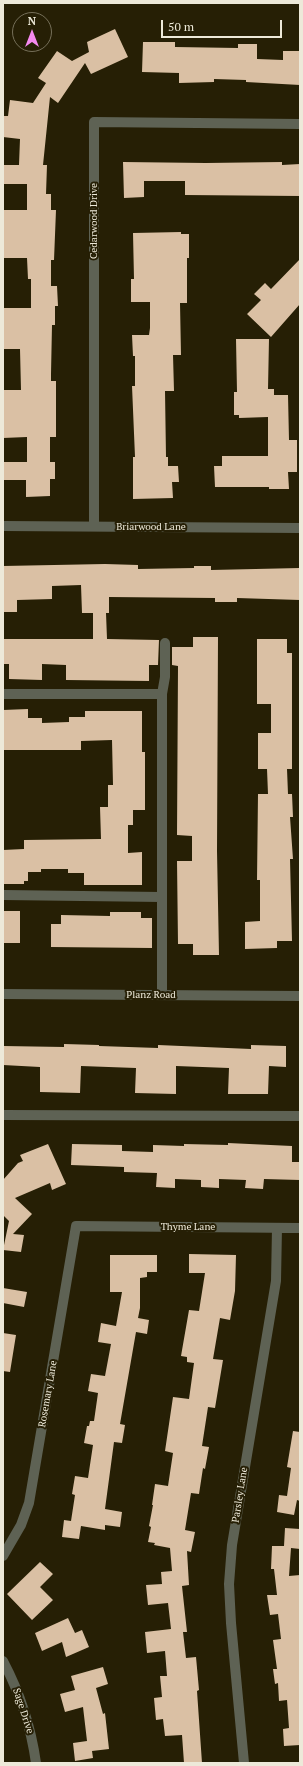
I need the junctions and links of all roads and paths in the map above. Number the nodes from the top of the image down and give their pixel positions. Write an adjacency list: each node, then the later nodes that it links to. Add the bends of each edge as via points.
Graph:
1 (300, 124): 3 (street, Cedarwood Drive, via 94,122)
2 (3, 526): 3 (street, Briarwood Lane)
3 (94, 526): 4 (street, Briarwood Lane)
4 (300, 528)
5 (165, 643): 7 (street)
6 (3, 694): 7 (street)
7 (162, 694): 9 (street)
8 (3, 895): 9 (street)
9 (161, 897): 11 (street)
10 (3, 994): 11 (street, Planz Road)
11 (162, 995): 12 (street, Planz Road)
12 (300, 996)
13 (3, 1115): 14 (street)
14 (300, 1116)
15 (76, 1226): 16 (street, Thyme Lane); 18 (street, Rosemary Lane, via 29,1504 21,1525)
16 (277, 1228): 17 (street, Thyme Lane); 21 (street, Parsley Lane, via 276,1281 232,1545 229,1584)
17 (300, 1228)
18 (3, 1556)
19 (3, 1661): 20 (street, Sage Drive, via 24,1710)
20 (36, 1763)
21 (244, 1763)

